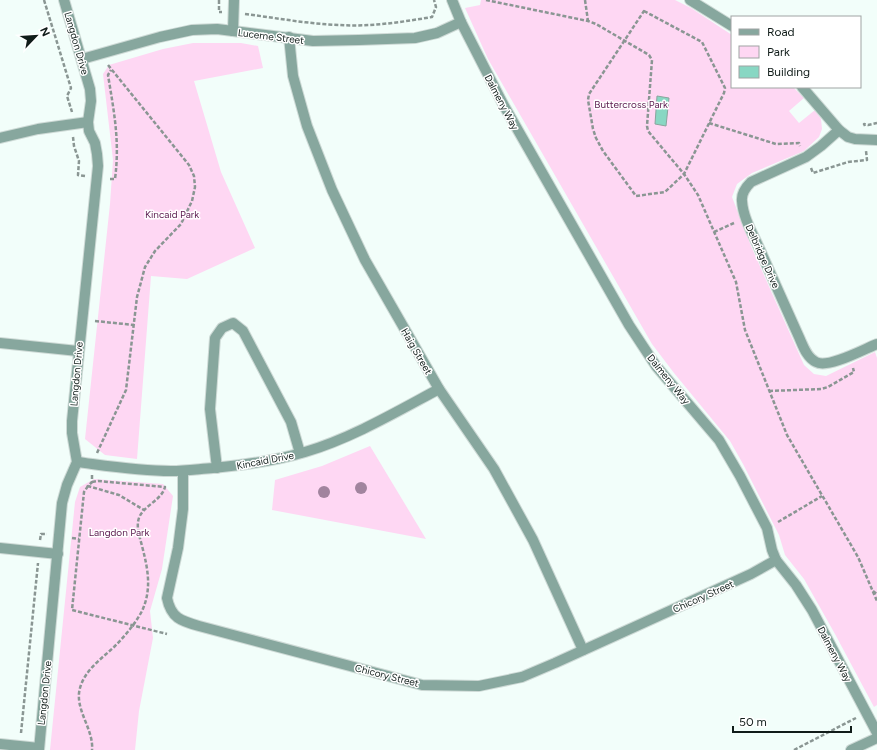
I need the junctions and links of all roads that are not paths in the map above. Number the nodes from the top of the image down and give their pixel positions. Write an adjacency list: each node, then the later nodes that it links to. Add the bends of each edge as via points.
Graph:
1 (64, 0): 9 (street, Langdon Drive)
2 (234, 0): 7 (street)
3 (452, 0): 5 (street, Dalmeny Way)
4 (690, 0): 6 (street)
5 (461, 22): 8 (street, Lucerne Street, via 437,33 415,38 313,41); 25 (street, Dalmeny Way, via 506,111 629,325 656,366 719,440 766,528)
6 (731, 25)
7 (233, 31): 8 (street, Lucerne Street); 9 (street, Lucerne Street, via 192,30)
8 (289, 37): 18 (street, Haig Street, via 292,76 307,126 332,190 365,260)
9 (82, 59): 11 (street, Langdon Drive, via 90,90)
10 (803, 88): 12 (street)
11 (88, 122): 13 (street, via 38,129); 17 (street, Langdon Drive, via 96,148 98,166)
12 (839, 130): 14 (street, via 855,139); 16 (street, Delbridge Drive, via 806,157 758,178 747,186 742,199 746,217 809,355 816,362 826,365)
13 (0, 138)
14 (877, 140)
15 (0, 343): 17 (street)
16 (877, 344)
17 (78, 351): 20 (street, Langdon Drive, via 72,421)
18 (439, 389): 19 (street, Kincaid Drive, via 347,436); 26 (street, Haig Street, via 494,469 533,540)
19 (300, 453): 21 (street, Kincaid Drive, via 244,466); 21 (street, via 291,422 243,331 233,323 222,328 215,338 210,409)
20 (77, 462): 22 (street, Kincaid Drive, via 132,469); 24 (street, Langdon Drive, via 62,503)
21 (217, 468): 22 (street, Kincaid Drive)
22 (183, 471): 26 (street, Chicory Street, via 183,509 167,598 174,614 182,621 422,685 479,686 500,683 522,677)
23 (0, 548): 24 (street)
24 (58, 554): 30 (street, Langdon Drive)
25 (776, 560): 26 (street, Chicory Street, via 751,574); 27 (street, Dalmeny Way, via 812,610)
26 (583, 650)
27 (877, 733)
28 (877, 738): 31 (street)
29 (0, 744): 30 (street)
30 (39, 749)
31 (851, 750)

